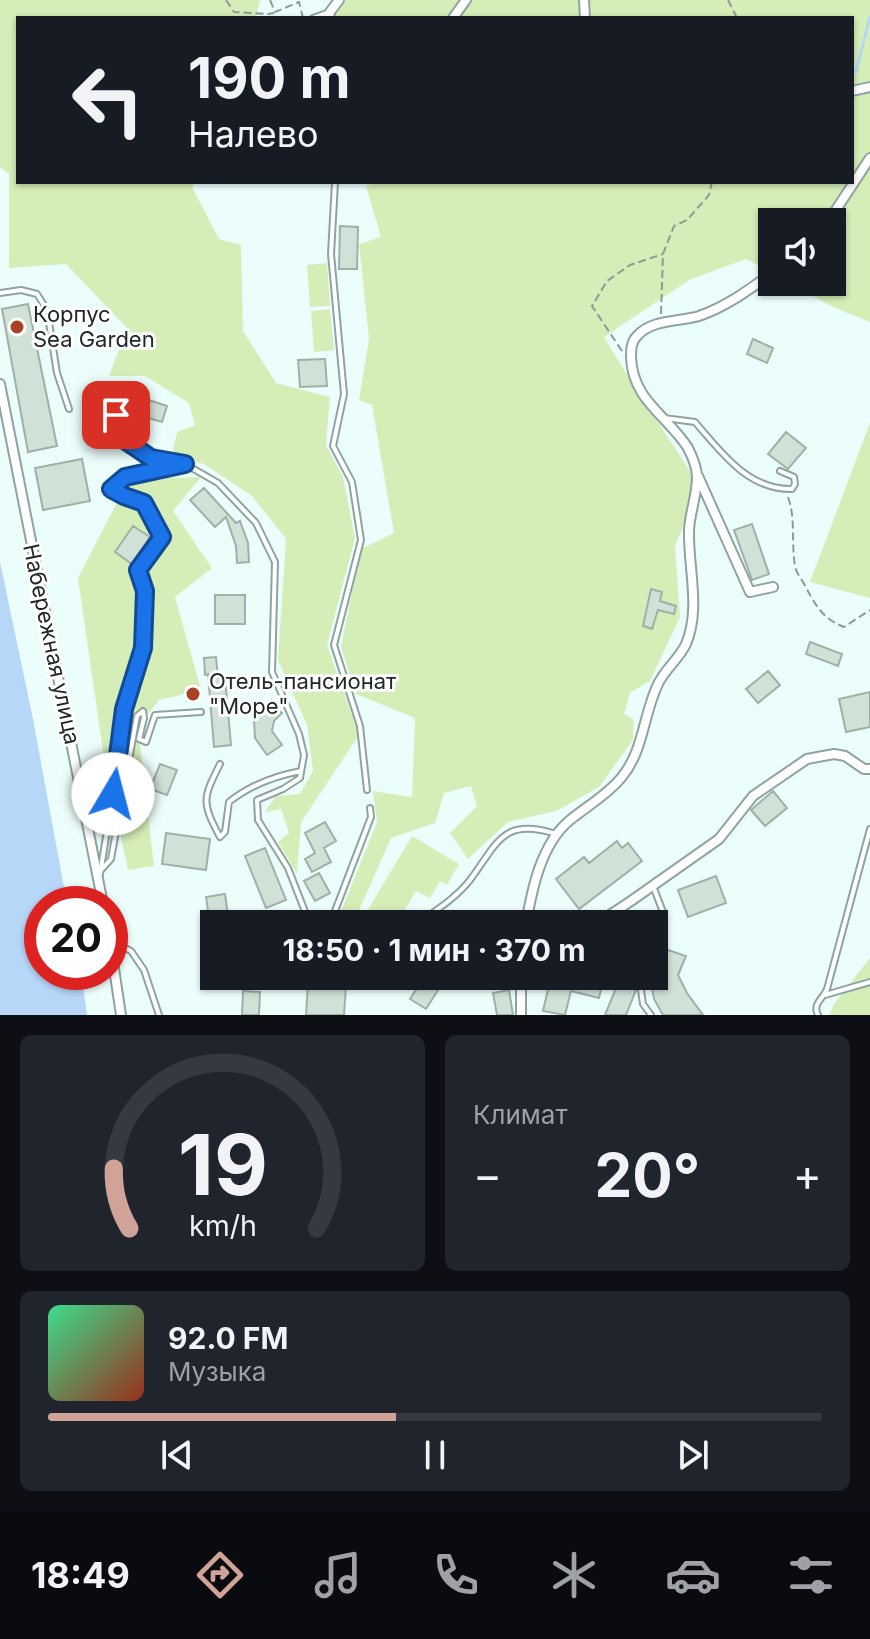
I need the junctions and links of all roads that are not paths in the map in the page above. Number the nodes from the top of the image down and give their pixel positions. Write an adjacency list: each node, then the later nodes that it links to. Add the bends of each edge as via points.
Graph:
1 (339, 0): 2 (street)
2 (330, 15)
3 (870, 158): 4 (street)
4 (854, 182)
5 (335, 184): 22 (lane, via 331,254 344,394 333,446 352,482 361,540 334,645 360,726)
6 (853, 184): 7 (street)
7 (837, 208)
8 (758, 282): 13 (street, via 725,304 645,329 635,338 631,349 637,385)
9 (0, 293): 12 (lane, via 37,294 47,310)
10 (0, 384): 26 (street, Набережная улица)
11 (112, 393): 14 (lane, via 120,437 151,458)
12 (69, 409)
13 (661, 417): 15 (lane, via 695,422 730,463 756,481 792,489 794,477); 16 (street, via 689,450)
14 (185, 464): 21 (lane, via 218,483 256,523 275,562 272,672 299,734); 26 (lane, via 125,477 111,489 144,503 162,537 138,570 145,591 143,648 124,709)
15 (780, 471)
16 (697, 474): 17 (street, via 750,592); 25 (street, via 689,533 693,604 686,644 659,681 636,757 621,779)
17 (773, 587)
18 (201, 712): 26 (lane, via 155,715 146,742 139,739 143,711 137,716 111,859)
19 (220, 764): 21 (lane, via 207,789 206,811 220,837 229,802 281,775)
20 (870, 769): 28 (street, via 834,754 807,759 753,796 719,839)
21 (301, 771): 29 (lane, via 300,778 257,800 258,820 288,868)
22 (367, 790)
23 (370, 808): 30 (lane)
24 (870, 829): 40 (lane)
25 (556, 834): 31 (lane, via 536,827 510,830 469,882); 32 (street)
26 (100, 875): 27 (street, Набережная улица)
27 (101, 886)
28 (653, 886): 33 (street); 34 (lane)
29 (304, 910)
30 (335, 910)
31 (436, 910)
32 (528, 910)
33 (617, 910)
34 (662, 910)
35 (128, 950): 42 (lane, via 144,970)
36 (870, 982): 40 (lane)
37 (117, 990): 41 (street)
38 (521, 990): 43 (street)
39 (641, 990): 44 (lane)
40 (825, 995): 45 (lane, via 816,1005)
41 (121, 1015)
42 (159, 1015)
43 (521, 1015)
44 (651, 1015)
45 (818, 1015)

